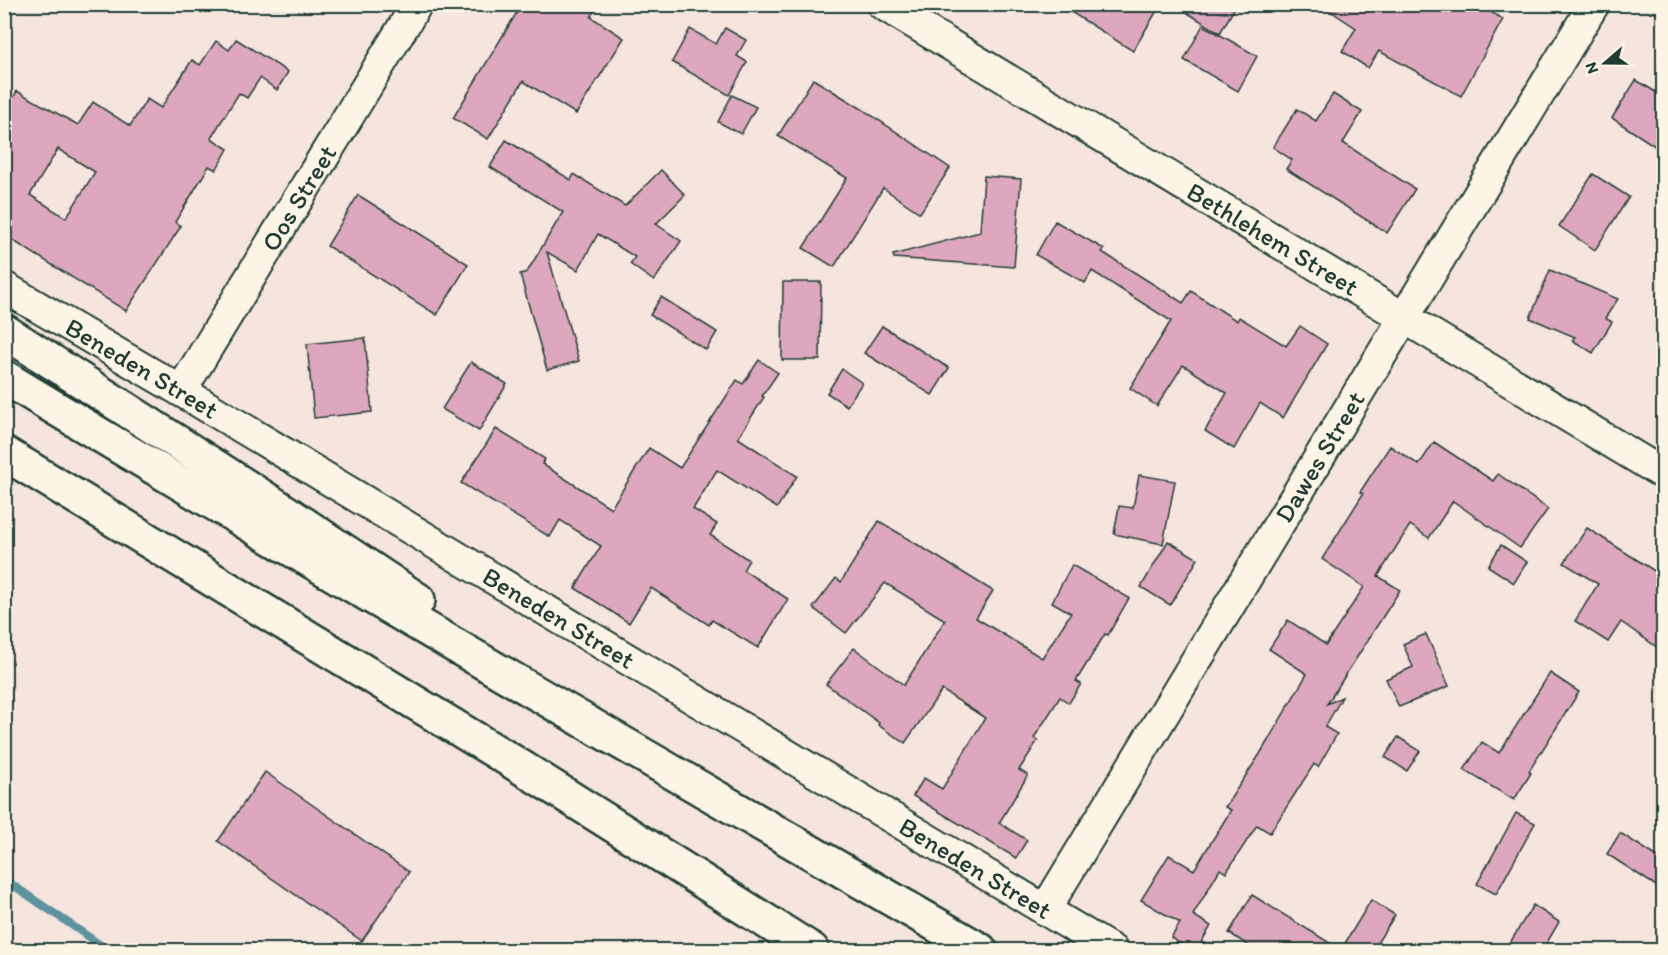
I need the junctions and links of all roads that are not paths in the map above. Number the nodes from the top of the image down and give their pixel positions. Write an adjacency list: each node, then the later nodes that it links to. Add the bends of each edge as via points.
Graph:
1 (417, 4): 8 (street, Oos Street)
2 (882, 4): 5 (street, Bethlehem Street)
3 (1594, 4): 5 (street, Dawes Street)
4 (4, 287): 8 (street, Beneden Street)
5 (1403, 318): 10 (street, Bethlehem Street); 12 (street, Dawes Street)
6 (4, 331): 11 (main road, via 432,609)
7 (4, 377): 11 (main road)
8 (181, 391): 12 (street, Beneden Street)
9 (4, 453): 13 (main road, via 513,762)
10 (1664, 474)
11 (560, 708): 14 (main road)
12 (1045, 910): 15 (street, Beneden Street)
13 (812, 951)
14 (980, 951)
15 (1112, 951)

